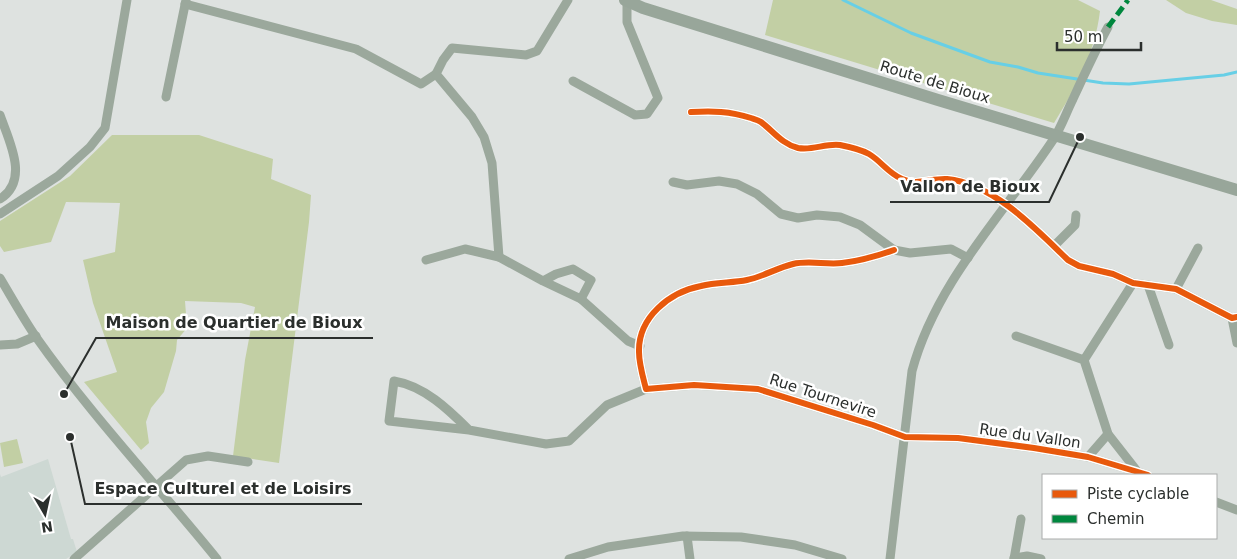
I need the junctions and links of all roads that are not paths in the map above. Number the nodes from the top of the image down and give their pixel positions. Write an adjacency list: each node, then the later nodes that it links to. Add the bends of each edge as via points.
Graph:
1 (127, 0): 17 (street, via 105,128 90,147 58,176)
2 (568, 0): 7 (street, via 537,51 526,55 452,48)
3 (626, 1): 5 (main road, Route de Bioux); 8 (street, via 627,22 658,98 653,106 647,114 636,115)
4 (186, 2): 7 (street, via 356,48 420,84); 9 (street)
5 (646, 4): 12 (main road, Route de Bioux)
6 (1108, 27): 12 (street)
7 (436, 74): 22 (street, via 472,117 484,137 492,163)
8 (573, 81)
9 (166, 97)
10 (691, 112): 16 (street, via 721,110 741,114 760,121 798,148 837,144 856,149 870,155 902,179 913,183 946,179 987,193)
11 (0, 115): 15 (street, via 16,172 8,194)
12 (1056, 136): 14 (main road, Route de Bioux); 16 (street)
13 (673, 182): 21 (street, via 687,185 719,181 737,184 781,214 798,218 817,215 840,217 860,225)
14 (1237, 190)
15 (0, 199)
16 (1006, 204): 19 (street); 23 (street)
17 (0, 214)
18 (1076, 216): 19 (street, via 1075,225)
19 (1054, 246): 27 (street, via 1079,266)
20 (1198, 248): 29 (street)
21 (894, 250): 23 (street, via 910,253 950,249); 37 (street, via 841,263 794,263 749,280 702,285 680,292 652,313 642,333)
22 (499, 257): 24 (street, via 466,249); 26 (street)
23 (968, 258): 42 (street, via 940,301 918,352 912,371)
24 (426, 260)
25 (0, 278): 32 (street)
26 (543, 281): 30 (street); 30 (street, via 573,269 591,280)
27 (1134, 282): 28 (street); 38 (street)
28 (1148, 285): 29 (street); 36 (street)
29 (1176, 289): 31 (street)
30 (581, 299): 37 (street, via 628,341)
31 (1235, 317): 34 (street)
32 (36, 336): 35 (street, via 17,344); 47 (street, via 81,396)
33 (1016, 336): 38 (street)
34 (1237, 343)
35 (0, 345)
36 (1169, 345)
37 (640, 346): 39 (street, via 638,351)
38 (1084, 360): 41 (street)
39 (646, 389): 40 (street, Rue Tournevire, via 607,405 569,441 546,444); 42 (street, Rue Tournevire, via 694,386 758,389)
40 (469, 430): 40 (street, Rue Tournevire, via 389,421 394,381 406,383 444,405)
41 (1108, 434): 43 (street); 45 (street)
42 (905, 438): 43 (street, Rue du Vallon, via 958,438); 58 (street)
43 (1088, 457): 45 (street, Rue du Vallon)
44 (248, 462): 47 (street, via 208,456 186,460)
45 (1137, 471): 46 (street, Rue du Vallon)
46 (1145, 474)
47 (156, 485): 53 (street); 54 (street)
48 (1217, 502): 49 (street)
49 (1237, 510)
50 (1021, 519): 52 (street)
51 (687, 536): 55 (street, via 608,547); 56 (street); 57 (street, via 741,537 796,546)
52 (1014, 558): 59 (street)
53 (74, 559)
54 (217, 559)
55 (569, 559)
56 (690, 559)
57 (842, 559)
58 (890, 559)
59 (1041, 559)

